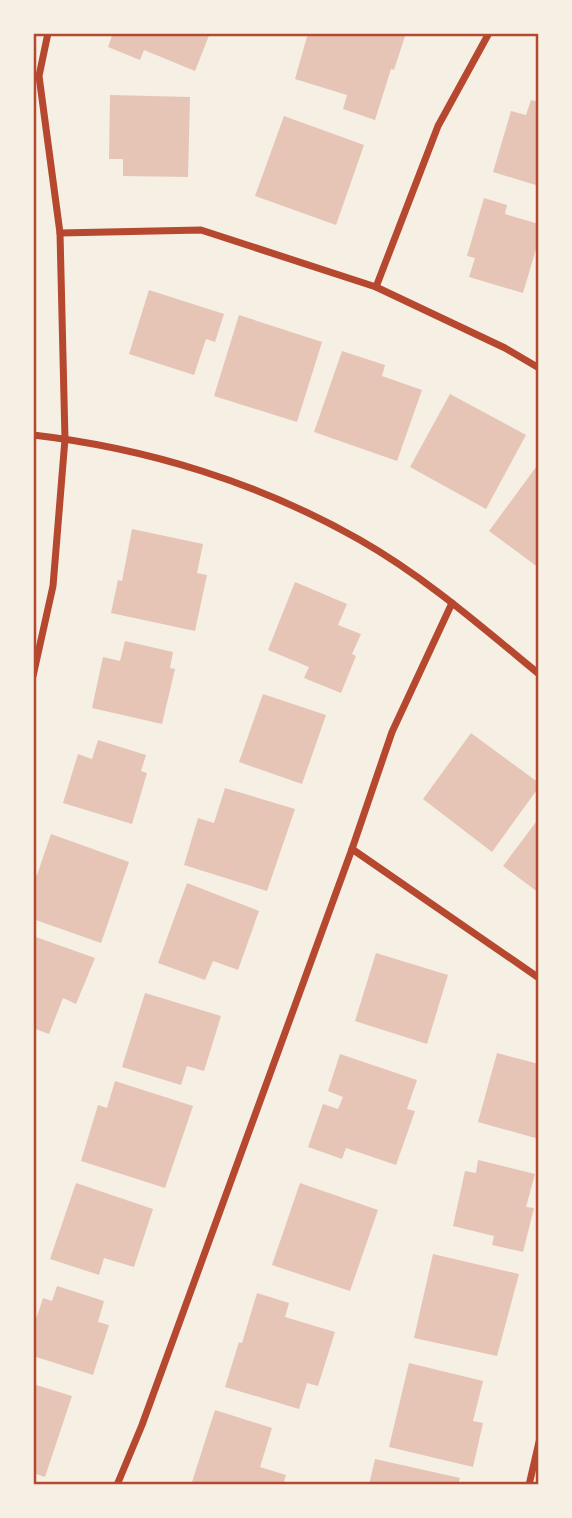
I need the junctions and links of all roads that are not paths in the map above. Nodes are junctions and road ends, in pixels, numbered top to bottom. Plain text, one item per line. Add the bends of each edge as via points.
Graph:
1 (48, 33) edge
2 (489, 33) edge
3 (60, 233) junction
4 (376, 287) junction
5 (539, 368) edge
6 (33, 435) edge
7 (65, 439) junction
8 (452, 603) junction
9 (539, 674) edge
10 (33, 676) edge
11 (352, 849) junction
12 (539, 978) edge
13 (539, 1442) edge
14 (117, 1485) edge
15 (529, 1485) edge

1 - 3 street via 39,76
2 - 4 street via 438,126
3 - 4 street via 201,230
3 - 7 street
4 - 5 street
6 - 7 street
7 - 8 street via 170,460 262,492 361,540
7 - 10 street via 52,586
8 - 9 street
8 - 11 street via 392,732
11 - 12 street
11 - 14 street
13 - 15 street

